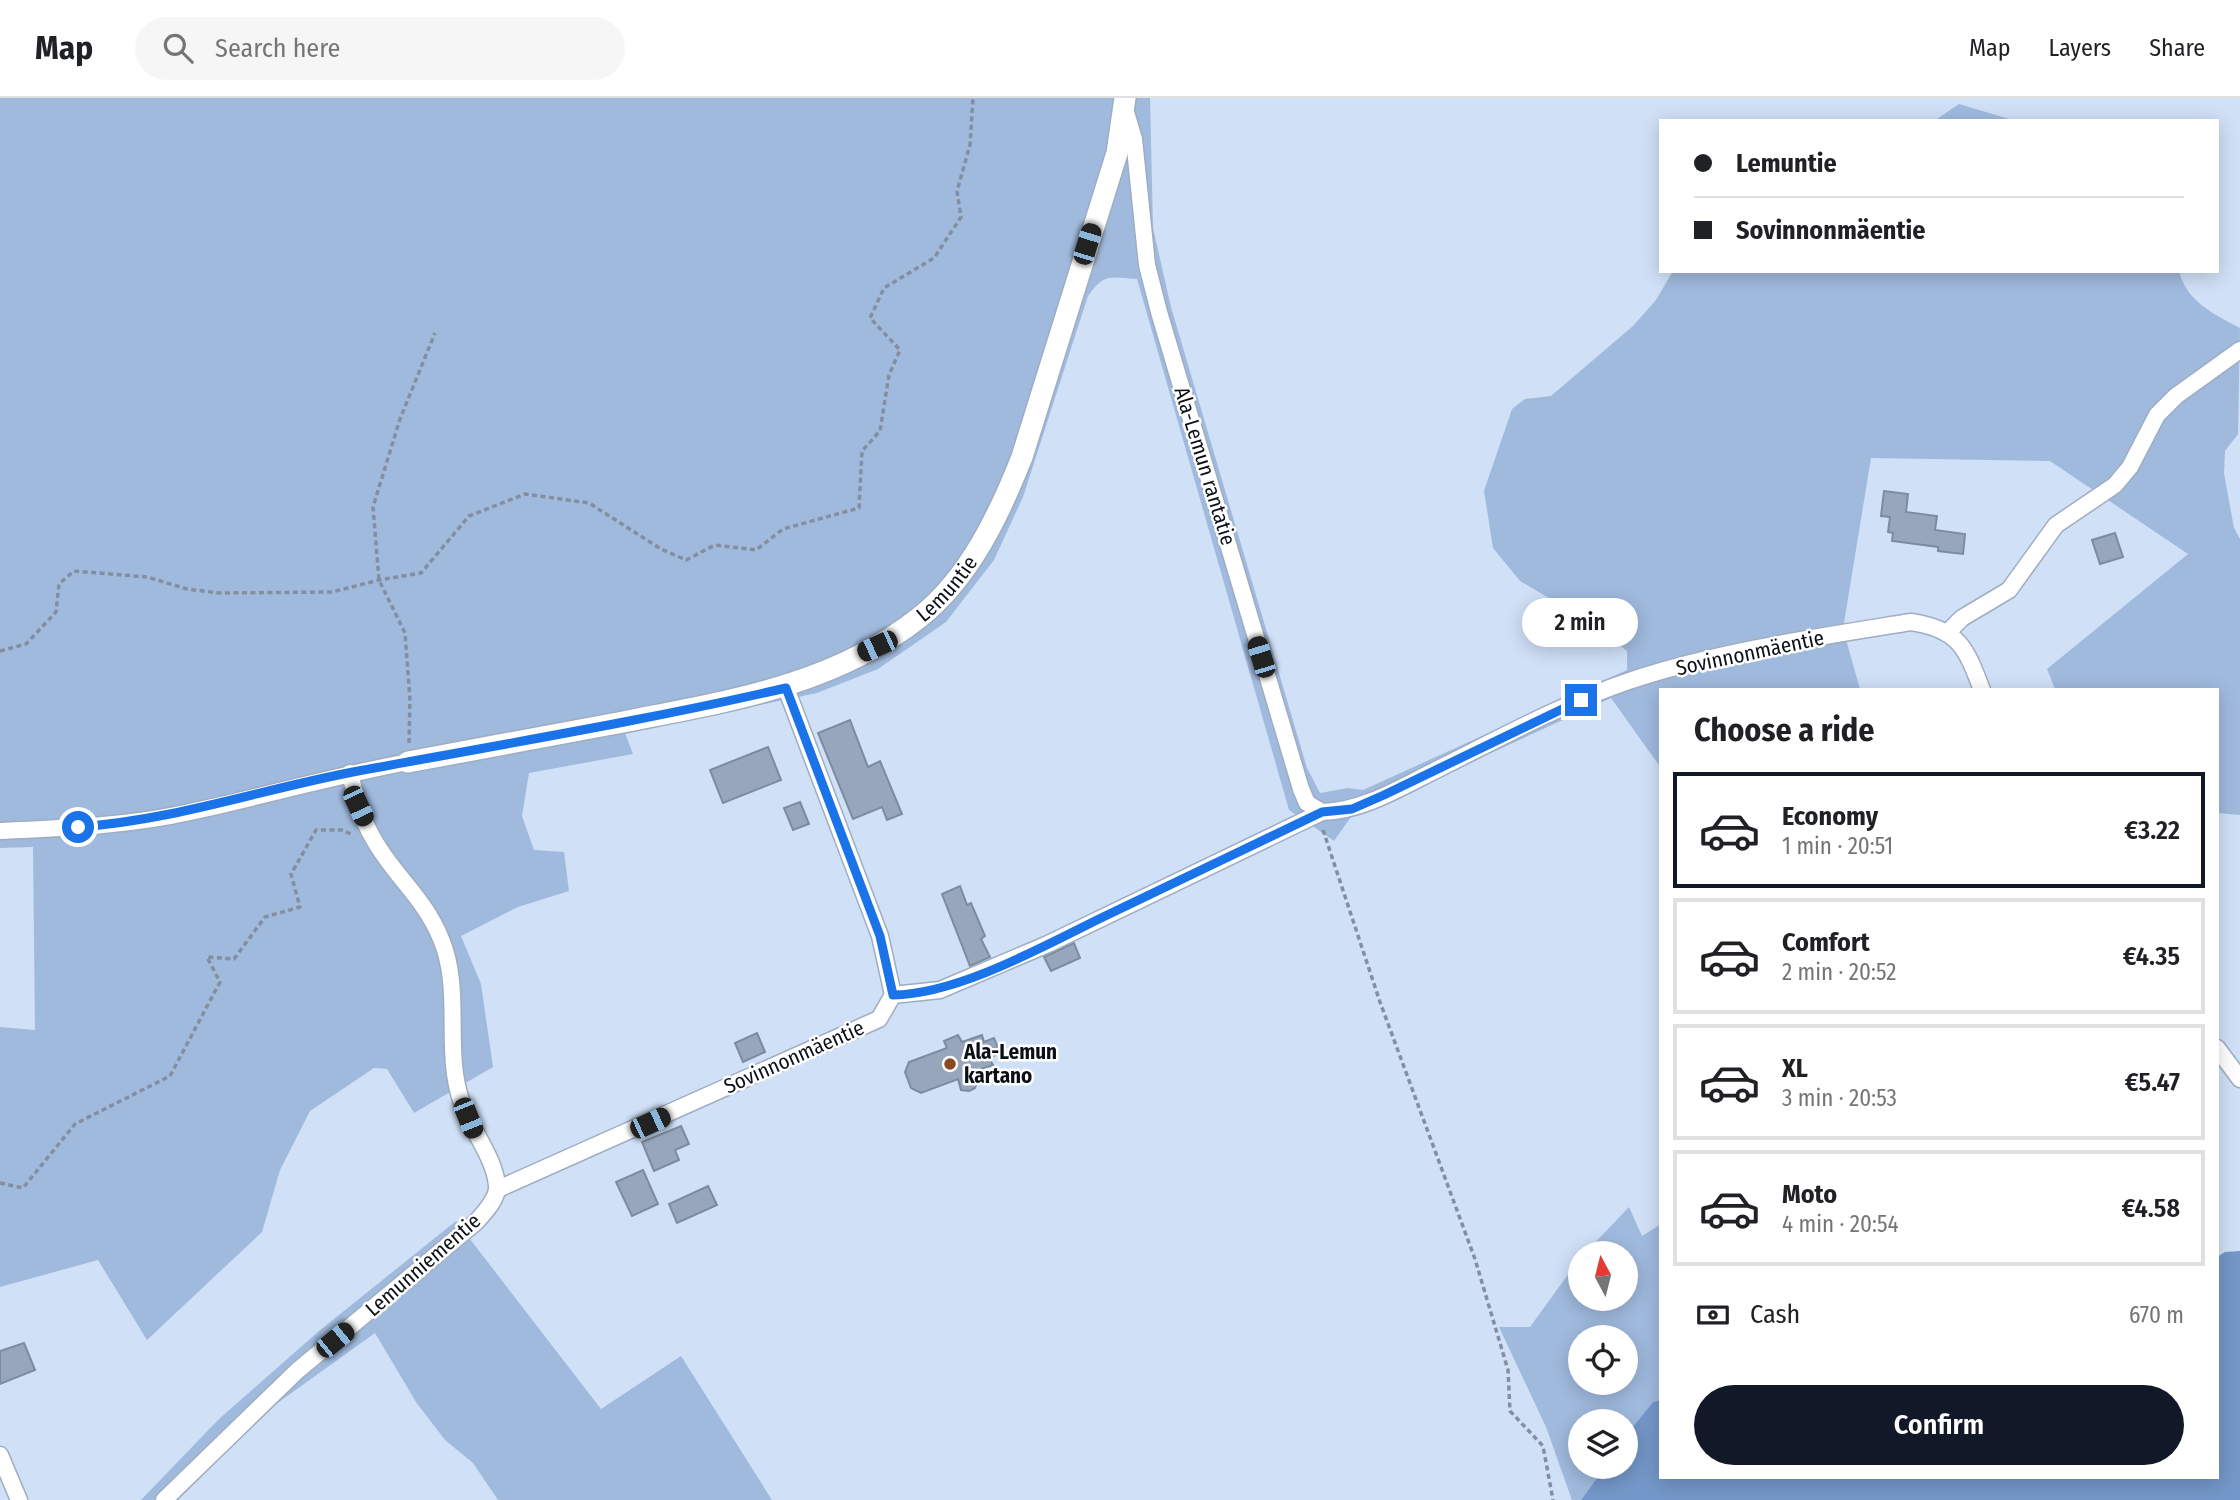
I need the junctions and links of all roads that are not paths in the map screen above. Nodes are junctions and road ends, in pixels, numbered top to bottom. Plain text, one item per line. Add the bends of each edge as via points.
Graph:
1 (1125, 102) edge
2 (2240, 350) edge
3 (1948, 632) junction
4 (786, 688) junction
5 (1981, 688) edge
6 (408, 762) joint
7 (350, 773) junction
8 (1322, 812) junction
9 (0, 831) edge
10 (893, 995) junction
11 (2219, 1051) edge
12 (2240, 1079) edge
13 (498, 1189) junction
14 (0, 1455) edge
15 (19, 1500) edge
16 (164, 1500) edge

1 - 4 street, Lemuntie via 1117,153 1021,457 1004,503 978,550 921,616 877,646
1 - 8 street, Ala-Lemun rantatie via 1159,312 1301,789 1307,803
2 - 3 street via 2157,415 2130,467 2115,485 2056,525 2009,590 1962,618
3 - 5 street via 1969,657
3 - 8 street, Sovinnonmäentie via 1911,622 1712,660 1629,681 1557,710 1352,809
4 - 6 street, Lemuntie
4 - 10 street via 880,936
6 - 7 street, Lemuntie
7 - 9 street, Lemuntie via 148,819
7 - 13 street via 358,806 374,840 423,903 442,942 452,980 460,1100
8 - 10 street, Sovinnonmäentie via 1048,944 952,985
10 - 13 street, Sovinnonmäentie via 879,1018
11 - 12 street
13 - 16 street, Lemunniementie via 476,1222 297,1371
14 - 15 street

